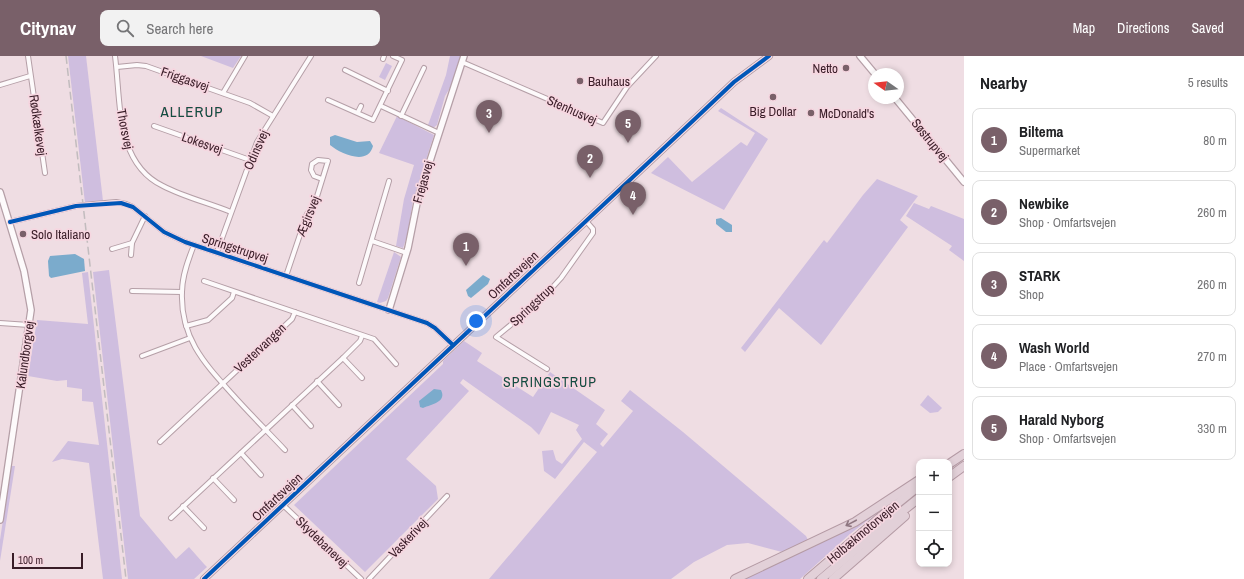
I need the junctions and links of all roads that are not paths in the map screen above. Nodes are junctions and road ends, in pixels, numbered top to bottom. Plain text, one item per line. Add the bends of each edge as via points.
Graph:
1 (28, 56) edge
2 (115, 56) edge
3 (246, 56) edge
4 (311, 56) edge
5 (394, 56) edge
6 (464, 56) edge
7 (656, 56) edge
8 (770, 56) edge
9 (860, 56) edge
10 (462, 62) junction
11 (116, 67) junction
12 (424, 68) dead end
13 (870, 68) edge
14 (345, 70) dead end
15 (30, 76) junction
16 (0, 85) edge
17 (388, 91) junction
18 (223, 93) junction
19 (328, 100) dead end
20 (900, 104) edge
21 (361, 106) dead end
22 (381, 106) junction
23 (358, 112) junction
24 (272, 116) junction
25 (401, 116) junction
26 (154, 126) dead end
27 (439, 132) junction
28 (250, 160) junction
29 (45, 173) dead end
30 (322, 179) junction
31 (389, 181) dead end
32 (964, 182) edge
33 (0, 192) edge
34 (231, 212) junction
35 (145, 216) junction
36 (586, 221) junction
37 (10, 222) junction
38 (372, 241) junction
39 (132, 243) junction
40 (194, 245) junction
41 (112, 249) dead end
42 (217, 252) junction
43 (407, 253) junction
44 (131, 255) dead end
45 (286, 276) junction
46 (204, 281) dead end
47 (358, 283) dead end
48 (132, 291) dead end
49 (182, 292) junction
50 (234, 292) junction
51 (388, 310) junction
52 (295, 312) junction
53 (0, 323) edge
54 (29, 325) junction
55 (186, 326) junction
56 (362, 336) junction
57 (190, 338) junction
58 (453, 344) junction
59 (142, 356) dead end
60 (342, 358) junction
61 (396, 364) dead end
62 (548, 369) dead end
63 (362, 378) dead end
64 (317, 381) junction
65 (222, 383) junction
66 (339, 404) dead end
67 (292, 405) junction
68 (311, 426) dead end
69 (266, 429) junction
70 (160, 442) dead end
71 (285, 450) dead end
72 (241, 452) junction
73 (964, 454) edge
74 (952, 462) edge
75 (964, 466) edge
76 (262, 475) dead end
77 (952, 475) edge
78 (213, 478) junction
79 (916, 482) edge
80 (916, 488) edge
81 (447, 496) dead end
82 (234, 500) dead end
83 (916, 500) edge
84 (283, 505) junction
85 (184, 506) junction
86 (916, 507) edge
87 (1, 508) edge
88 (171, 518) dead end
89 (0, 520) edge
90 (204, 528) dead end
91 (204, 579) edge
92 (361, 579) edge
93 (368, 579) edge
94 (735, 579) edge
95 (808, 579) edge
96 (821, 579) edge
97 (833, 579) edge

1 - 15 street, Rødkælkevej
2 - 11 street, Thorsvej
3 - 18 street
4 - 24 street, Odinsvej
5 - 17 street via 402,60
6 - 10 street, Frejasvej
7 - 10 street, Stenhusvej via 627,87 603,123
8 - 36 main road, Omfartsvejen via 734,82
9 - 13 street
10 - 27 street, Frejasvej
11 - 18 street, Friggasvej via 137,64 146,66
11 - 34 street, Thorsvej via 124,134 129,153 139,168 162,186
12 - 25 street
14 - 17 street
15 - 16 street, Rødkælkevej
15 - 29 street, Rødkælkevej
17 - 22 street
18 - 24 street, Friggasvej via 254,105
19 - 23 street via 354,113
20 - 32 street, Søstrupvej
21 - 23 street
22 - 23 street via 373,120
22 - 25 street
24 - 28 street, Odinsvej
25 - 27 street
26 - 28 street, Lokesvej
27 - 43 street, Frejasvej via 416,204
28 - 34 street, Odinsvej
30 - 30 street, Ægirsvej via 328,161 318,160 312,165 311,170 314,176
30 - 45 street, Ægirsvej
31 - 38 street
33 - 37 street, Kalundborgvej
34 - 42 street, Odinsvej
35 - 37 street, Springstrupvej, bridge via 133,207 121,203 94,204
35 - 39 street
35 - 40 street, Springstrupvej via 171,236
36 - 58 main road, Omfartsvejen
36 - 62 street, Springstrup via 593,229 593,233 560,278 537,304 496,337
37 - 54 street, Kalundborgvej via 30,296
38 - 43 street
38 - 47 street
39 - 41 street
39 - 44 street
40 - 42 street, Springstrupvej
40 - 49 street, Vestervangen via 186,267
42 - 45 street, Springstrupvej
43 - 51 street, Frejasvej
45 - 51 street, Springstrupvej
46 - 50 street, Vestervangen
48 - 49 street
49 - 55 street, Vestervangen
50 - 52 street, Vestervangen
50 - 55 street via 232,298 208,320
51 - 58 street, Springstrupvej via 431,325
52 - 56 street, Vestervangen
52 - 65 street, Vestervangen via 292,319
53 - 54 street
54 - 87 street, Kalundborgvej
55 - 57 street, Vestervangen
56 - 60 street
56 - 61 street, Vestervangen via 374,339
57 - 59 street
57 - 65 street, Vestervangen via 202,361
58 - 84 main road, Omfartsvejen
60 - 63 street
60 - 64 street
64 - 66 street
64 - 67 street
65 - 69 street, Vestervangen
65 - 70 street, Vestervangen
67 - 68 street
67 - 69 street
69 - 71 street, Vestervangen
69 - 72 street
72 - 76 street
72 - 78 street
73 - 74 highway
75 - 77 highway
78 - 82 street
78 - 85 street
79 -> 94 highway via 855,522
80 - 95 highway, Holbækmotorvejen
81 - 93 street, Vaskerivej
83 - 96 highway, Holbækmotorvejen
84 - 91 main road, Omfartsvejen
84 - 92 street, Skydebanevej
85 - 88 street
85 - 90 street
86 - 97 highway
87 - 89 street, Kalundborgvej

